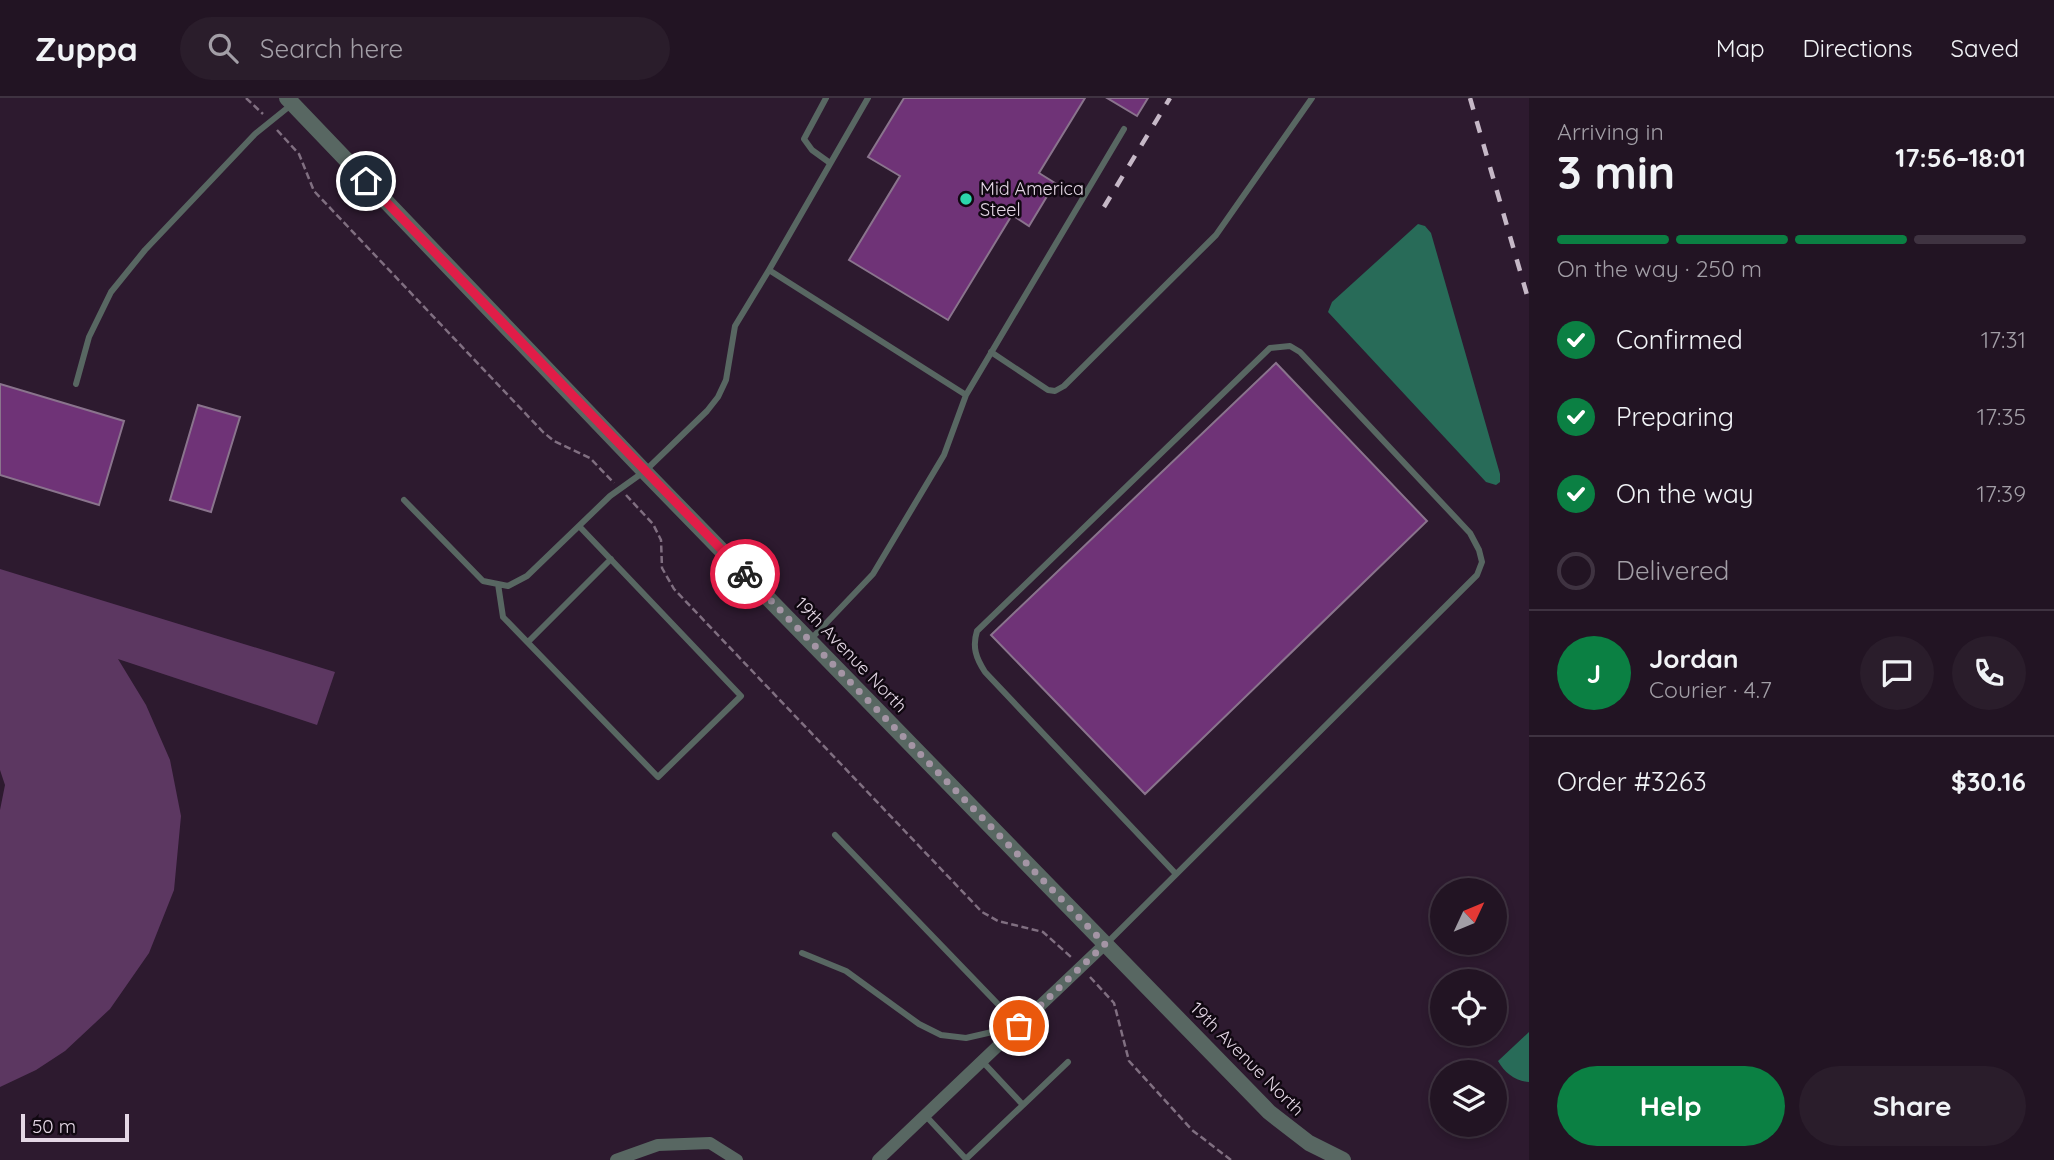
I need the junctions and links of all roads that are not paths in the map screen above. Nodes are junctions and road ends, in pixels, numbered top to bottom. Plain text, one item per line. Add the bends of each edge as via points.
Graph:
1 (826, 98) edge
2 (868, 98) edge
3 (1312, 98) edge
4 (289, 101) edge
5 (1124, 129) dead end
6 (830, 163) junction
7 (769, 270) junction
8 (991, 352) junction
9 (76, 384) dead end
10 (966, 395) junction
11 (645, 471) junction
12 (404, 500) dead end
13 (579, 526) junction
14 (611, 559) junction
15 (498, 584) junction
16 (810, 640) junction
17 (528, 642) junction
18 (835, 835) dead end
19 (1177, 874) junction
20 (1105, 944) junction
21 (802, 953) dead end
22 (1019, 1026) junction
23 (982, 1061) junction
24 (1068, 1062) dead end
25 (1023, 1105) junction
26 (925, 1115) junction
27 (616, 1160) edge
28 (737, 1160) edge
29 (878, 1160) edge
30 (965, 1160) edge
31 (1343, 1160) edge

1 - 6 lane via 804,139
2 - 6 lane
3 - 8 lane via 1216,235 1064,386 1048,390
4 - 9 lane via 145,250 111,292 89,337
4 - 11 street, 19th Avenue North
5 - 8 lane
6 - 7 lane
7 - 10 lane
7 - 11 lane via 735,326 726,380 718,397
8 - 10 lane
10 - 16 lane via 944,455 873,574
11 - 13 lane
11 - 16 street, 19th Avenue North
12 - 15 lane via 483,581
13 - 14 lane
13 - 15 lane via 527,576 508,586
14 - 17 lane
14 - 17 lane via 741,696 658,777
15 - 17 lane via 503,617
16 - 20 street, 19th Avenue North
18 - 22 lane
19 - 19 lane via 985,672 976,658 974,641 977,631 1270,348 1290,346 1442,501 1470,533 1482,562 1477,575
19 - 20 lane
20 - 22 street
20 - 31 street, 19th Avenue North via 1269,1112 1309,1143
21 - 22 lane via 846,971 919,1024 942,1035 966,1038
22 - 23 street
23 - 25 lane
23 - 26 street
24 - 25 lane
25 - 30 lane
26 - 29 street
26 - 30 lane
27 - 28 street via 658,1145 710,1143

